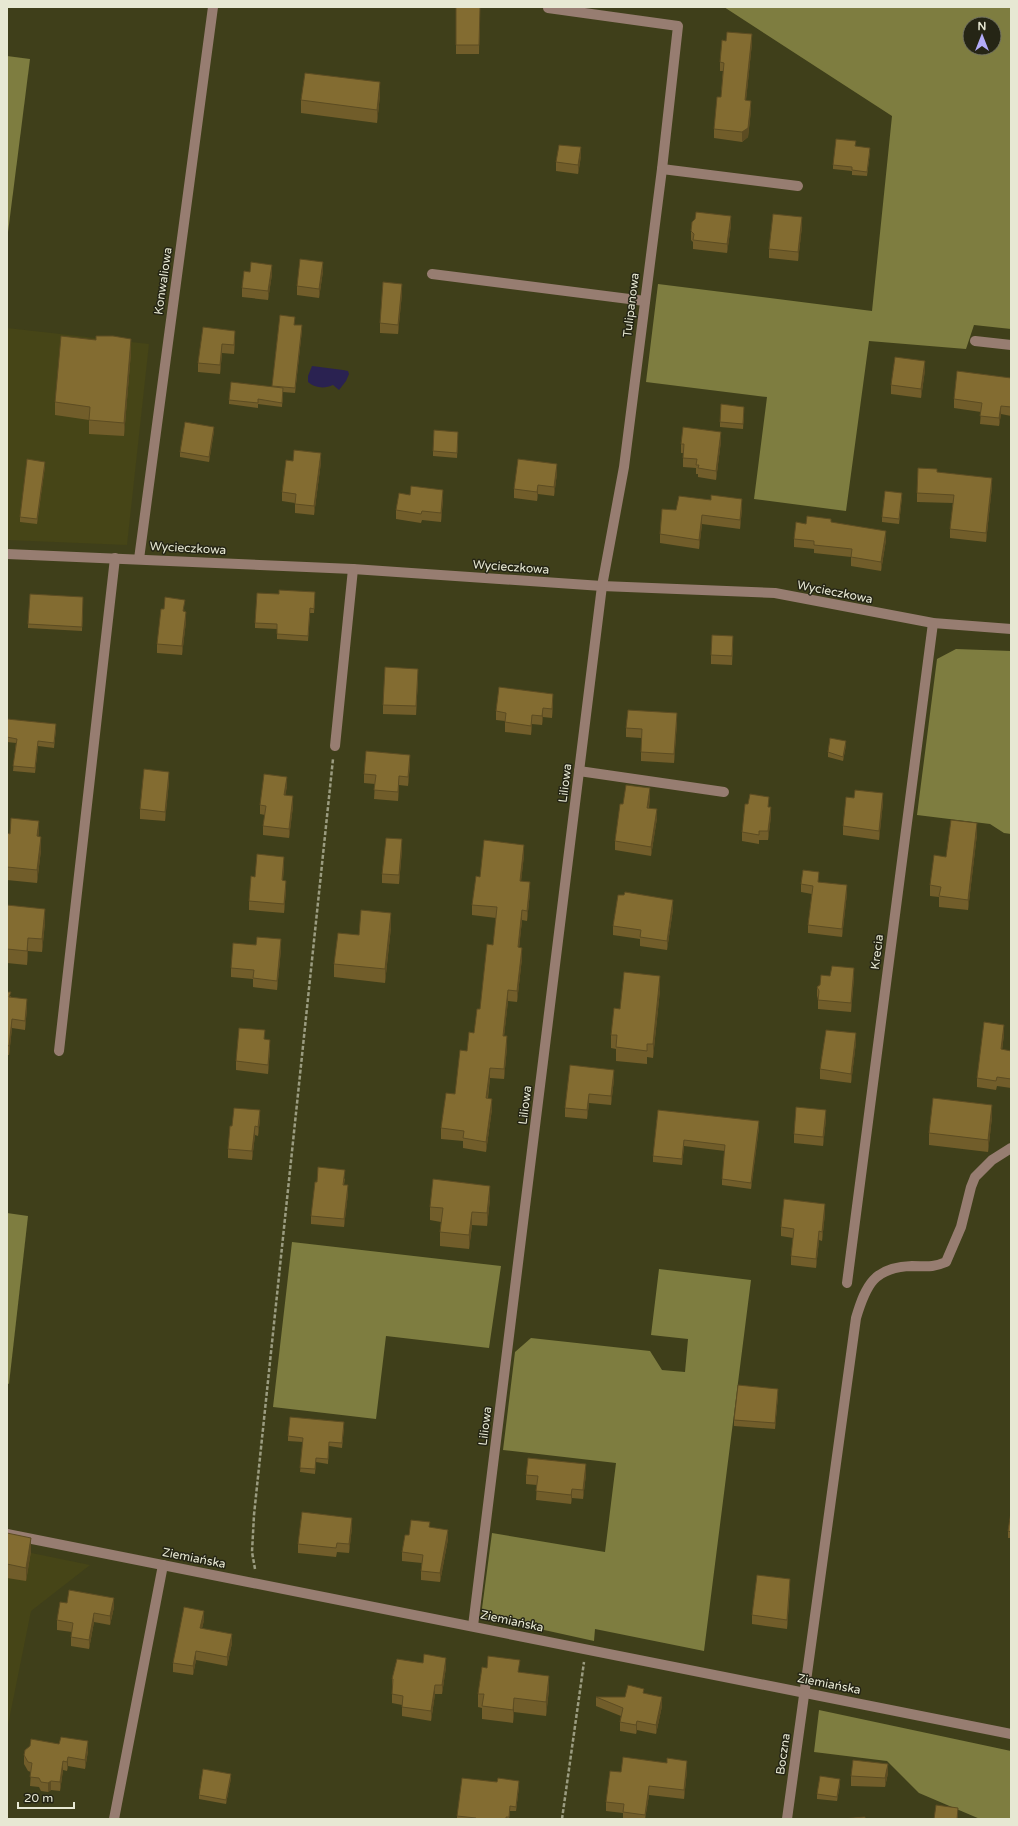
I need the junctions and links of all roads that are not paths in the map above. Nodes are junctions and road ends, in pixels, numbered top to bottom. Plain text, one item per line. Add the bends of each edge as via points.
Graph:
1 (213, 7) edge
2 (548, 8) dead end
3 (662, 169) junction
4 (798, 186) dead end
5 (432, 274) dead end
6 (645, 301) junction
7 (975, 341) dead end
8 (1011, 345) edge
9 (7, 554) edge
10 (115, 558) junction
11 (139, 559) junction
12 (353, 569) junction
13 (602, 586) junction
14 (933, 624) junction
15 (1011, 629) edge
16 (335, 746) road end
17 (579, 772) junction
18 (724, 792) dead end
19 (59, 1051) dead end
20 (1011, 1148) edge
21 (847, 1283) dead end
22 (7, 1534) edge
23 (164, 1565) junction
24 (473, 1626) junction
25 (804, 1692) junction
26 (1011, 1734) edge
27 (114, 1819) edge
28 (787, 1819) edge

1 - 11 street, Konwaliowa
2 - 3 street, Tulipanowa via 678,26
3 - 4 street
3 - 6 street, Tulipanowa
5 - 6 street
6 - 13 street, Tulipanowa via 624,467
7 - 8 street
9 - 10 street, Wycieczkowa
10 - 11 street, Wycieczkowa
10 - 19 street
11 - 12 street, Wycieczkowa
12 - 13 street, Wycieczkowa
12 - 16 street
13 - 14 street, Wycieczkowa via 775,594
13 - 17 street, Liliowa
14 - 15 street, Wycieczkowa
14 - 21 street, Krecia
17 - 18 street
17 - 24 street, Liliowa
20 - 25 street, Boczna via 992,1160 975,1177 961,1227 946,1262 934,1267 893,1268 876,1276 863,1294 856,1318
22 - 23 street, Ziemiańska
23 - 24 street, Ziemiańska
23 - 27 street
24 - 25 street, Ziemiańska
25 - 26 street, Ziemiańska
25 - 28 street, Boczna

